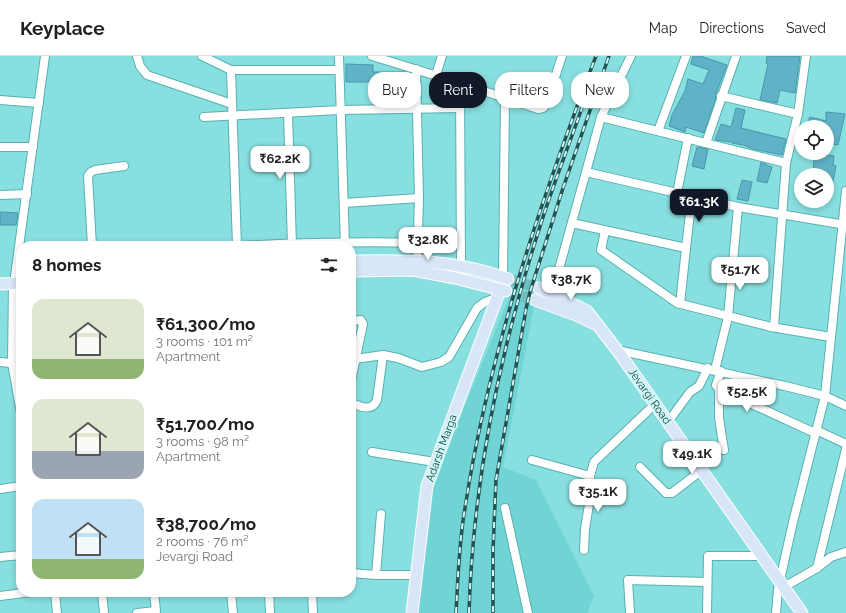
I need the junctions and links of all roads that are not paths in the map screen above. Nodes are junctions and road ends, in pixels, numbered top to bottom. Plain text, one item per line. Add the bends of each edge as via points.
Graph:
1 (45, 56) edge
2 (137, 56) edge
3 (202, 56) edge
4 (339, 56) edge
5 (372, 56) edge
6 (442, 56) edge
7 (562, 56) edge
8 (631, 56) edge
9 (686, 56) edge
10 (736, 56) edge
11 (806, 56) edge
12 (397, 60) edge
13 (416, 69) junction
14 (230, 70) junction
15 (339, 70) junction
16 (437, 72) edge
17 (557, 72) edge
18 (429, 73) edge
19 (721, 96) junction
20 (0, 100) edge
21 (39, 103) junction
22 (232, 104) junction
23 (460, 108) joint
24 (505, 108) edge
25 (417, 109) junction
26 (340, 110) junction
27 (288, 113) junction
28 (798, 114) junction
29 (233, 115) junction
30 (204, 117) dead end
31 (601, 117) junction
32 (658, 131) junction
33 (688, 138) junction
34 (706, 143) junction
35 (0, 147) edge
36 (33, 147) junction
37 (786, 163) junction
38 (124, 166) dead end
39 (586, 172) junction
40 (846, 191) edge
41 (677, 193) junction
42 (27, 194) junction
43 (0, 195) edge
44 (692, 196) junction
45 (419, 198) junction
46 (344, 203) junction
47 (738, 207) junction
48 (783, 214) junction
49 (572, 223) junction
50 (845, 225) edge
51 (604, 231) junction
52 (22, 241) edge
53 (92, 241) edge
54 (237, 241) edge
55 (292, 241) edge
56 (345, 241) edge
57 (417, 242) junction
58 (356, 244) edge
59 (461, 244) junction
60 (686, 248) junction
61 (356, 261) edge
62 (417, 265) junction
63 (461, 266) junction
64 (356, 271) edge
65 (0, 276) edge
66 (505, 278) joint
67 (16, 280) edge
68 (16, 280) edge
69 (0, 284) edge
70 (539, 288) tunnel mouth
71 (501, 293) junction
72 (552, 294) junction
73 (535, 300) tunnel mouth
74 (680, 304) junction
75 (728, 317) junction
76 (356, 321) edge
77 (597, 325) junction
78 (774, 327) junction
79 (831, 337) junction
80 (617, 350) junction
81 (356, 355) edge
82 (383, 355) junction
83 (356, 359) edge
84 (0, 362) edge
85 (16, 363) edge
86 (715, 370) junction
87 (719, 389) junction
88 (825, 396) junction
89 (655, 404) junction
90 (356, 405) edge
91 (846, 406) edge
92 (668, 422) junction
93 (815, 432) junction
94 (846, 444) edge
95 (724, 450) dead end
96 (846, 450) edge
97 (372, 452) dead end
98 (532, 460) dead end
99 (435, 462) junction
100 (640, 467) dead end
101 (702, 470) junction
102 (590, 476) junction
103 (16, 487) edge
104 (0, 489) edge
105 (505, 508) dead end
106 (381, 514) dead end
107 (584, 550) dead end
108 (846, 552) edge
109 (16, 555) edge
110 (762, 556) junction
111 (0, 557) edge
112 (817, 568) junction
113 (356, 573) edge
114 (376, 575) junction
115 (416, 575) junction
116 (707, 582) junction
117 (782, 584) junction
118 (16, 594) edge
119 (0, 596) edge
120 (55, 597) edge
121 (102, 597) edge
122 (155, 597) edge
123 (231, 597) edge
124 (269, 597) edge
125 (312, 597) edge
126 (57, 613) edge
127 (104, 613) edge
128 (137, 613) edge
129 (233, 613) edge
130 (270, 613) edge
131 (313, 613) edge
132 (412, 613) edge
133 (528, 613) edge
134 (630, 613) edge
135 (707, 613) edge
136 (776, 613) edge
137 (802, 613) edge

1 - 21 street
2 - 22 street via 140,66 147,75
3 - 14 street
4 - 15 street
5 - 12 street
6 - 16 street
7 - 17 street
8 - 31 street
9 - 32 street
10 - 19 street
11 - 28 street
12 - 13 street
13 - 18 street
13 - 25 street
14 - 15 street
14 - 22 street
15 - 26 street
19 - 28 street
19 - 34 street
20 - 21 street
21 - 36 street
22 - 29 street
23 - 25 street
23 - 59 street
24 - 66 street
25 - 26 street
25 - 45 street
26 - 27 street
26 - 46 street
27 - 29 street
27 - 55 street
28 - 37 street
29 - 30 street
29 - 54 street
31 - 32 street
31 - 39 street
32 - 33 street
33 - 34 street
33 - 41 street
34 - 37 street
35 - 36 street
36 - 42 street
37 - 48 street
38 - 53 street via 95,170 88,176
39 - 41 street
39 - 49 street
40 - 50 street
41 - 44 street
42 - 43 street
42 - 52 street
44 - 47 street
44 - 60 street
45 - 46 street
45 - 57 street
46 - 56 street
47 - 48 street
47 - 75 street
48 - 50 street
48 - 78 street
49 - 51 street
49 - 72 street
50 - 79 street
51 - 60 street
51 - 74 street via 601,250
57 - 58 street
57 - 59 street
57 - 62 street
59 - 63 street
60 - 74 street
61 - 62 main road
62 - 63 main road via 437,262
62 - 64 main road
62 - 71 main road
63 - 66 main road
65 - 67 main road
68 - 69 main road
70 - 72 main road, Jevargi Road
71 - 82 street via 477,308 446,360 422,367
71 - 99 main road, Adarsh Marga
72 - 77 main road, Jevargi Road via 587,311
73 - 77 main road
74 - 75 street
75 - 78 street
75 - 86 street
76 - 81 street via 361,320 363,324
77 - 80 main road, Jevargi Road
78 - 79 street
79 - 88 street
80 - 86 street
80 - 89 main road, Jevargi Road
82 - 83 street
82 - 90 street via 375,404 365,408
84 - 85 street
86 - 87 street via 716,385
86 - 88 street
86 - 92 street via 690,392
87 - 93 street
87 - 95 street via 719,418
88 - 91 street
88 - 93 street
89 - 92 main road, Jevargi Road
89 - 102 street via 594,462
92 - 101 main road, Jevargi Road
93 - 94 street
93 - 117 street
96 - 112 street
97 - 99 street
98 - 102 street
99 - 115 main road, Adarsh Marga via 427,486
100 - 101 street via 668,494
101 - 110 main road, Jevargi Road
102 - 107 street via 591,492
103 - 104 street
105 - 133 street
106 - 114 street
108 - 112 street via 831,557
109 - 111 street
110 - 116 street via 708,556
110 - 117 main road, Jevargi Road
112 - 117 street
113 - 114 street
114 - 115 street
115 - 132 main road, Adarsh Marga
116 - 134 street via 628,580
116 - 135 street
117 - 136 street
117 - 137 main road, Jevargi Road
118 - 119 street
120 - 126 street
121 - 127 street
122 - 128 street via 156,611
123 - 129 street
124 - 130 street
125 - 131 street

